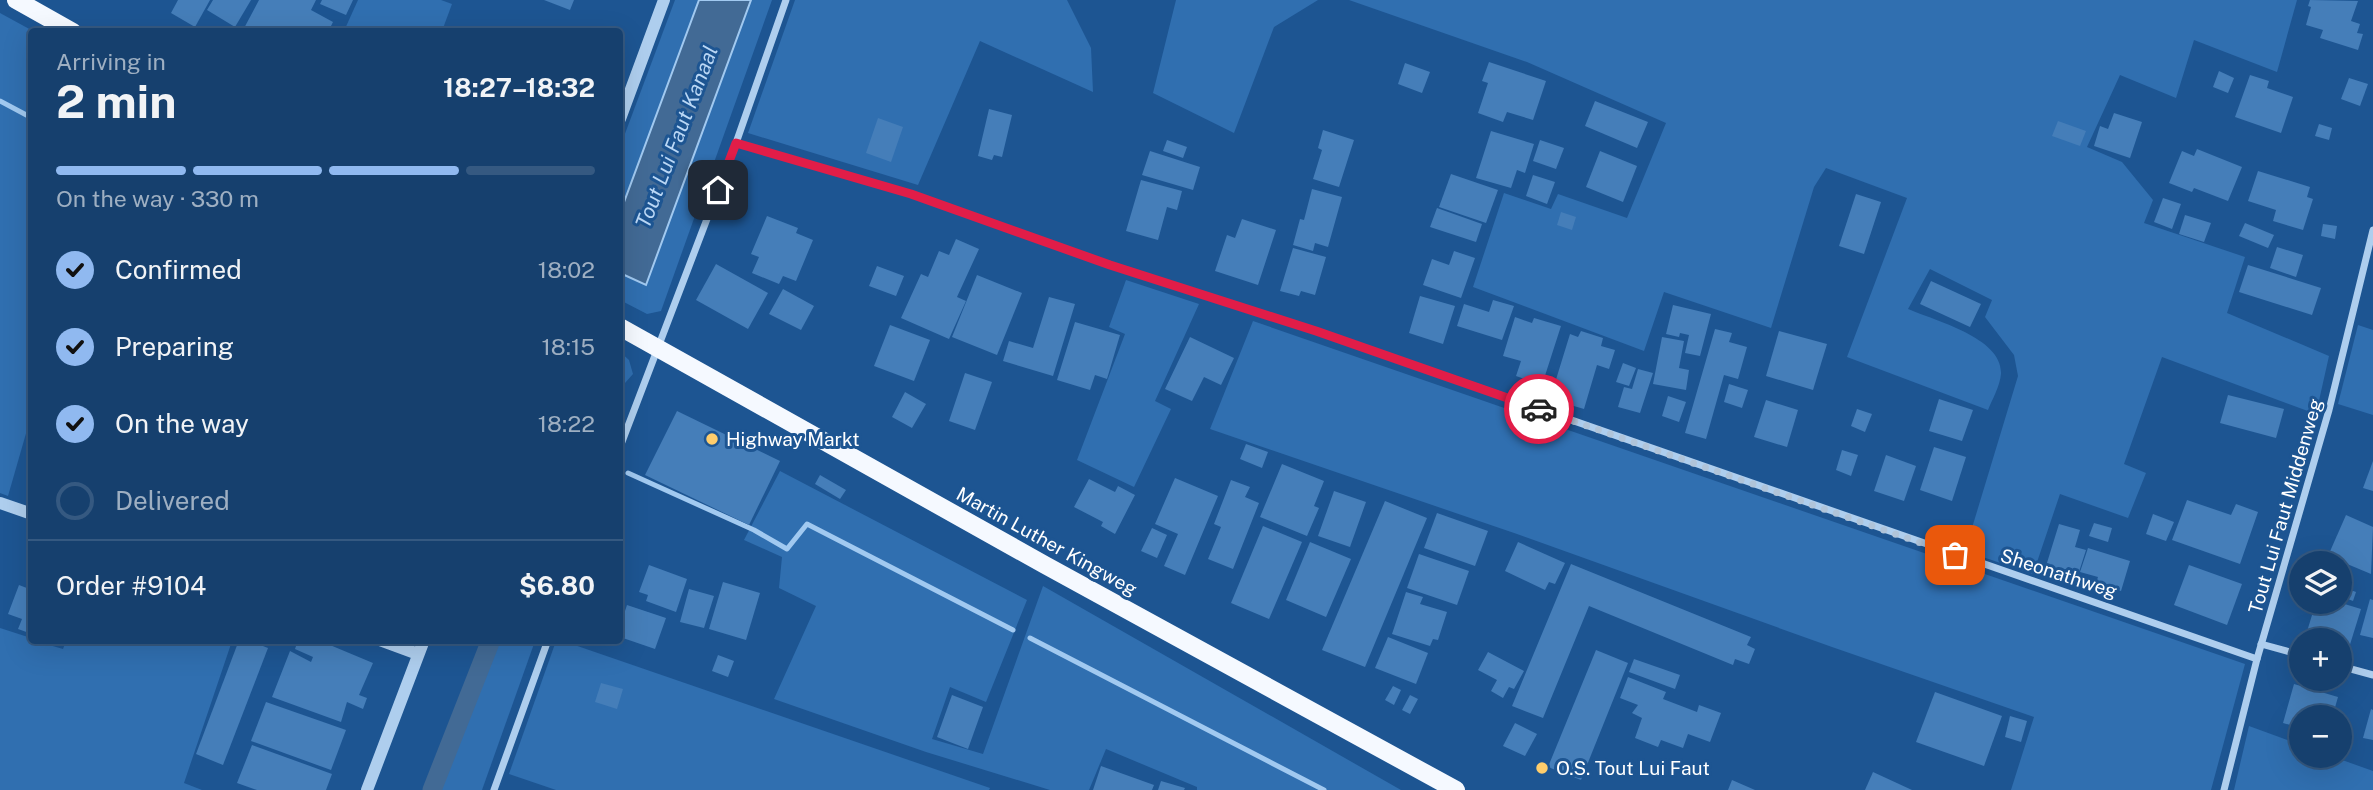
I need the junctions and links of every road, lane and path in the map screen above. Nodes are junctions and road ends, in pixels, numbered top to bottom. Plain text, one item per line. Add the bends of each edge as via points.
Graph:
1 (16, 0) edge
2 (664, 0) edge
3 (786, 0) edge
4 (66, 28) edge
5 (623, 111) edge
6 (736, 143) junction
7 (2373, 230) edge
8 (623, 329) edge
9 (656, 347) junction
10 (623, 439) edge
11 (0, 503) edge
12 (28, 513) edge
13 (391, 644) edge
14 (422, 644) edge
15 (547, 644) edge
16 (2261, 644) junction
17 (2289, 652) edge
18 (418, 654) junction
19 (2257, 659) junction
20 (2352, 669) edge
21 (2373, 675) edge
22 (367, 790) edge
23 (494, 790) edge
24 (1456, 790) edge
25 (2224, 790) edge

1 - 4 main road
2 - 5 street
3 - 6 street
6 - 9 street
6 - 19 street, Sheonathweg via 911,194 1316,331
7 - 16 street, Tout Lui Faut Middenweg via 2329,410
8 - 9 main road, Martin Luther Kingweg
9 - 10 street
9 - 24 main road, Martin Luther Kingweg
11 - 12 street
13 - 18 street
14 - 18 street
15 - 23 street
16 - 17 street
16 - 19 street, Tout Lui Faut Middenweg
18 - 22 street
19 - 25 street, Tout Lui Faut Middenweg
20 - 21 street

